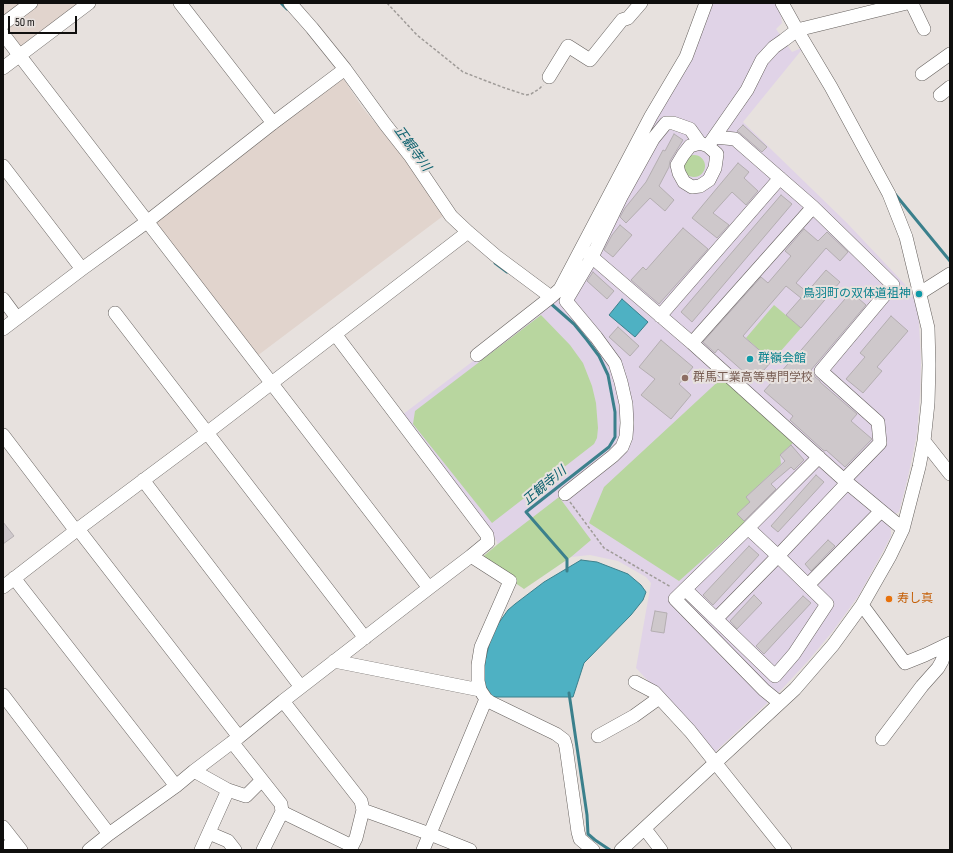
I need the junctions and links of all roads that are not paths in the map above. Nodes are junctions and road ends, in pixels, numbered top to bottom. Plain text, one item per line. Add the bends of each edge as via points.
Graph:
1 (31, 3) edge
2 (180, 3) edge
3 (290, 3) edge
4 (641, 3) edge
5 (706, 3) edge
6 (782, 3) edge
7 (907, 3) edge
8 (913, 3) edge
9 (84, 4) edge
10 (3, 24) edge
11 (924, 29) dead end
12 (796, 30) junction
13 (3, 34) edge
14 (950, 54) edge
15 (19, 55) junction
16 (3, 68) edge
17 (345, 69) junction
18 (922, 74) dead end
19 (549, 77) road end
20 (273, 123) junction
21 (708, 142) junction
22 (3, 166) edge
23 (780, 178) junction
24 (813, 207) junction
25 (148, 221) junction
26 (468, 232) junction
27 (581, 248) junction
28 (592, 257) junction
29 (82, 269) junction
30 (950, 274) edge
31 (920, 292) junction
32 (551, 296) junction
33 (3, 299) edge
34 (115, 313) dead end
35 (660, 316) junction
36 (17, 318) junction
37 (3, 328) edge
38 (335, 334) junction
39 (692, 343) junction
40 (477, 355) dead end
41 (271, 383) junction
42 (208, 432) junction
43 (3, 435) edge
44 (924, 441) junction
45 (819, 457) junction
46 (950, 474) edge
47 (143, 480) junction
48 (846, 481) junction
49 (565, 494) road end
50 (881, 510) junction
51 (748, 528) junction
52 (903, 529) junction
53 (77, 530) junction
54 (472, 556) junction
55 (778, 556) junction
56 (14, 578) junction
57 (808, 585) junction
58 (3, 587) edge
59 (429, 588) junction
60 (683, 591) junction
61 (862, 604) junction
62 (716, 619) junction
63 (365, 638) junction
64 (948, 644) edge
65 (334, 661) junction
66 (635, 682) dead end
67 (301, 687) junction
68 (483, 694) junction
69 (3, 696) edge
70 (659, 698) junction
71 (283, 701) junction
72 (780, 703) junction
73 (598, 736) dead end
74 (882, 739) dead end
75 (236, 740) junction
76 (716, 763) junction
77 (194, 771) junction
78 (262, 780) junction
79 (176, 786) junction
80 (228, 790) junction
81 (364, 810) junction
82 (282, 812) junction
83 (3, 827) edge
84 (645, 828) junction
85 (209, 833) junction
86 (109, 834) junction
87 (430, 834) junction
88 (18, 846) edge
89 (351, 848) edge
90 (3, 850) edge
91 (89, 850) edge
92 (201, 850) edge
93 (235, 850) edge
94 (262, 850) edge
95 (423, 850) edge
96 (470, 850) edge
97 (593, 850) edge
98 (621, 850) edge
99 (661, 850) edge
100 (785, 850) edge

1 - 10 street
2 - 20 street
3 - 17 street
4 - 19 street via 628,18 622,20 590,60 568,46
5 - 27 street via 686,57 651,116
6 - 12 street
7 - 12 street
8 - 11 street
9 - 15 street
12 - 21 street via 762,60 747,90
12 - 31 street via 831,87 889,194 906,237
13 - 15 street
14 - 18 street
15 - 16 street
15 - 25 street
17 - 20 street
17 - 26 street via 451,216
20 - 25 street
21 - 23 street via 735,139
21 - 28 street via 690,129 666,123 653,139 622,195
22 - 29 street
23 - 24 street
23 - 35 street
24 - 39 street
24 - 48 street via 893,285 821,371 878,422 880,443
25 - 29 street
25 - 41 street
26 - 32 street
26 - 38 street
27 - 28 street
27 - 32 street via 560,289
28 - 35 street
28 - 49 street via 566,302 615,363 626,404 626,437 622,447 613,456
29 - 36 street
30 - 31 street
31 - 44 street via 928,328 929,365
32 - 40 street
33 - 36 street
34 - 42 street
35 - 39 street
36 - 37 street
38 - 41 street
38 - 54 street via 487,535 488,542
39 - 45 street
41 - 42 street
41 - 59 street
42 - 47 street
42 - 63 street
43 - 53 street
44 - 46 street
44 - 52 street
45 - 48 street
45 - 51 street
47 - 53 street
47 - 67 street
48 - 50 street
48 - 55 street
50 - 52 street
50 - 57 street
51 - 55 street
51 - 60 street
52 - 61 street
53 - 56 street
53 - 75 street
54 - 59 street
54 - 68 street via 510,581 481,647 478,681
55 - 57 street
55 - 62 street
56 - 58 street
56 - 79 street
57 - 62 street via 827,604 794,654 774,676
59 - 63 street
60 - 62 street
60 - 72 street via 675,599 764,690
61 - 64 street via 905,663
61 - 72 street via 833,646
63 - 65 street
64 - 74 street via 938,668
65 - 67 street
65 - 68 street
66 - 70 street via 654,692
67 - 71 street
68 - 87 street
68 - 97 street via 490,702 564,740 578,832 580,839
69 - 86 street
70 - 73 street via 634,716
70 - 76 street
71 - 75 street
71 - 81 street via 361,801
72 - 76 street
75 - 77 street
75 - 78 street
76 - 84 street
76 - 100 street
77 - 79 street
77 - 80 street
78 - 80 street via 246,796
78 - 82 street via 281,804
79 - 86 street
80 - 85 street
81 - 87 street
81 - 89 street
82 - 89 street
82 - 94 street
83 - 88 street
84 - 98 street
84 - 99 street
85 - 92 street
85 - 93 street via 228,841
86 - 91 street
87 - 95 street
87 - 96 street
88 - 90 street

